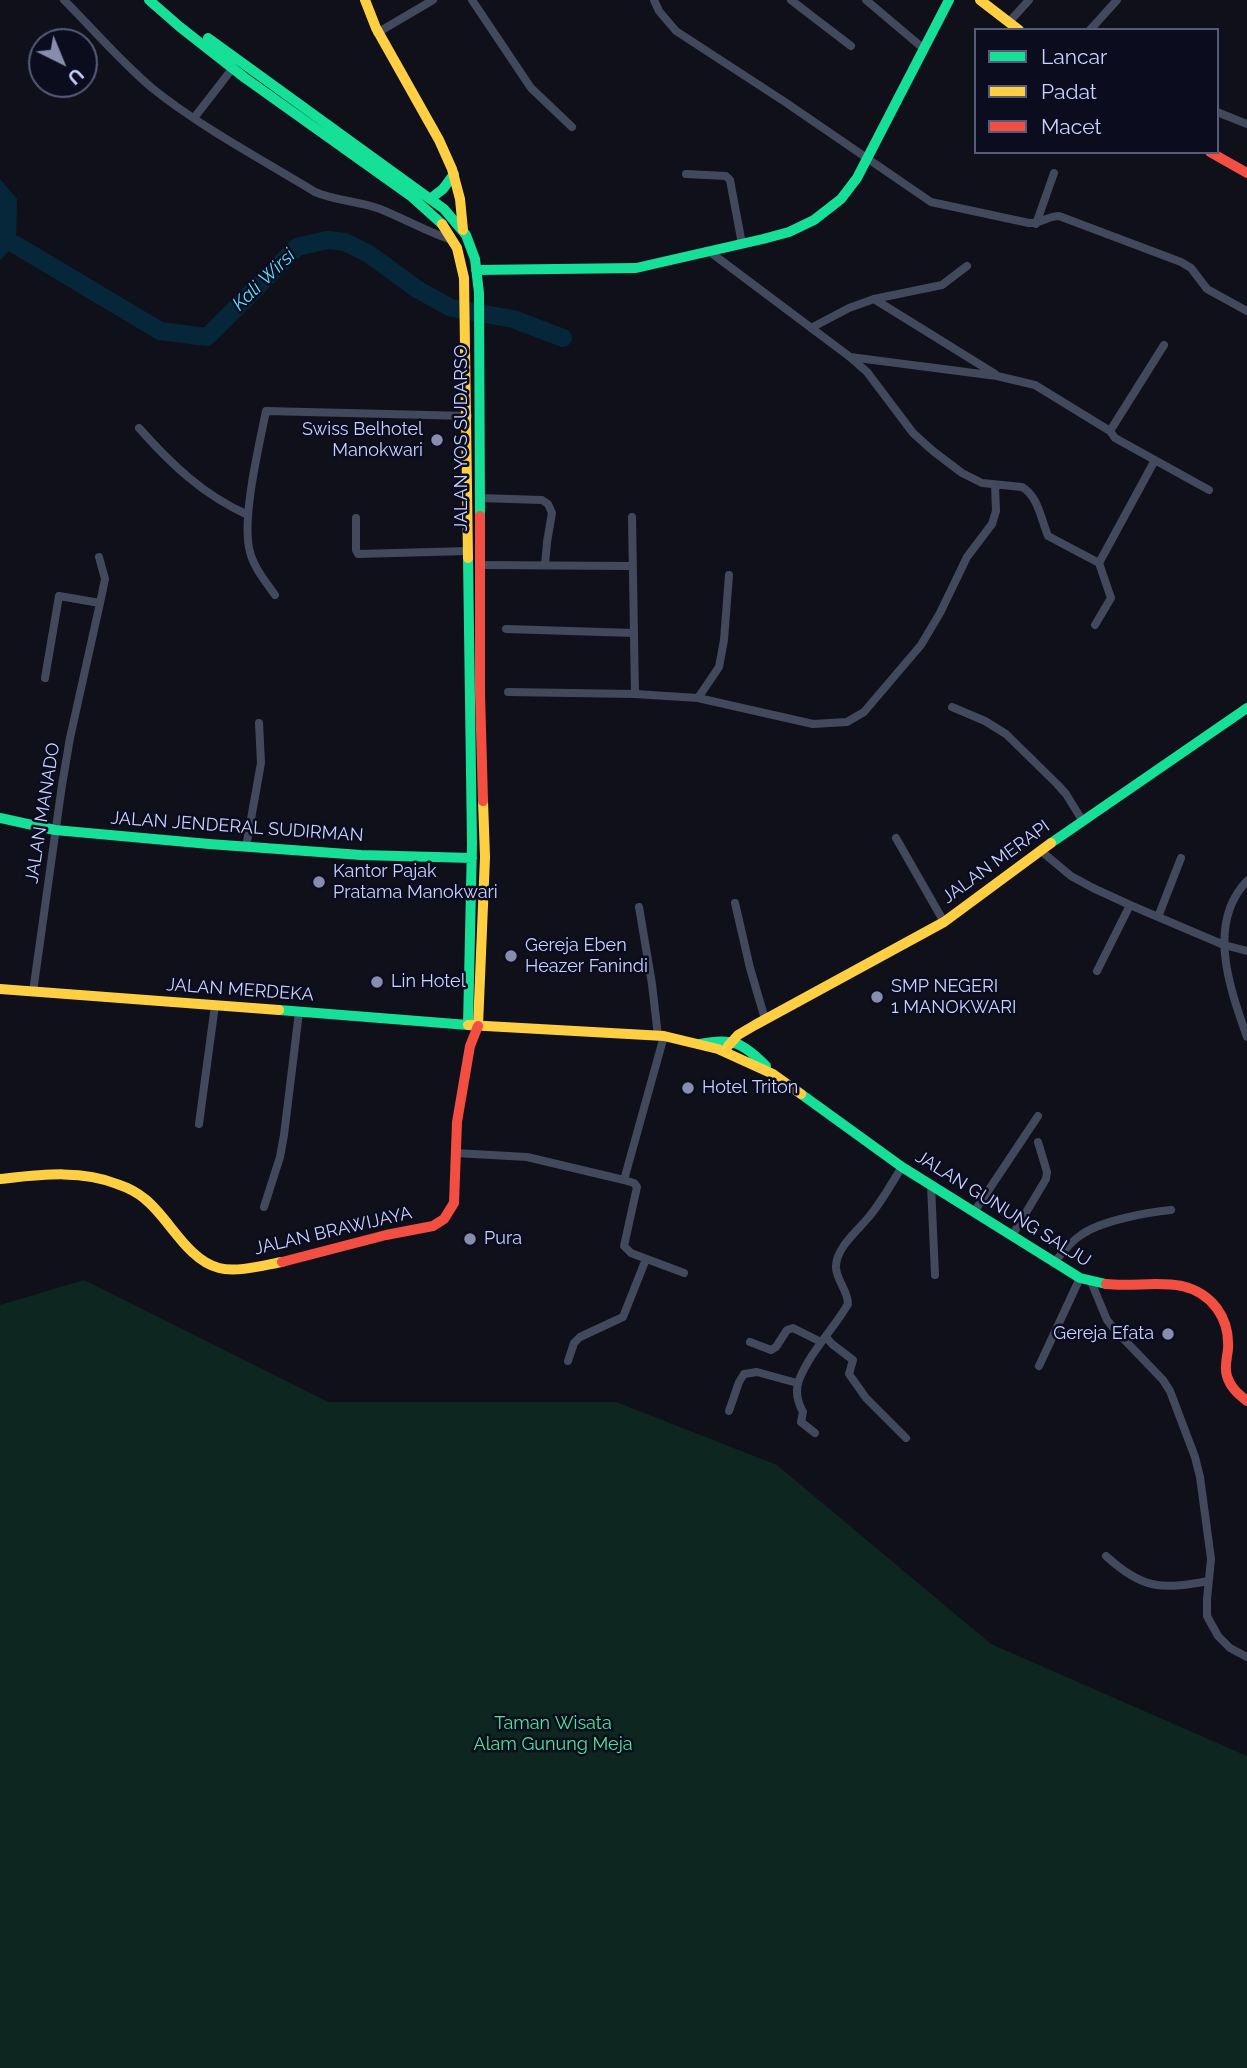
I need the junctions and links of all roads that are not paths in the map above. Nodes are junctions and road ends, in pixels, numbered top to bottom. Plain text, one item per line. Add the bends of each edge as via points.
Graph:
1 (64, 0) edge
2 (149, 0) edge
3 (163, 0) edge
4 (365, 0) edge
5 (433, 0) edge
6 (472, 0) edge
7 (654, 0) edge
8 (791, 0) edge
9 (866, 0) edge
10 (949, 0) edge
11 (980, 0) edge
12 (1030, 0) edge
13 (1117, 0) edge
14 (1009, 22) junction
15 (1017, 28) edge
16 (1092, 28) edge
17 (377, 33) junction
18 (851, 46) dead end
19 (924, 49) junction
20 (232, 69) junction
21 (1219, 112) edge
22 (306, 116) junction
23 (194, 118) junction
24 (1247, 124) edge
25 (572, 127) dead end
26 (1214, 154) edge
27 (868, 159) junction
28 (1054, 173) dead end
29 (1247, 173) edge
30 (454, 174) junction
31 (686, 174) dead end
32 (430, 199) junction
33 (1036, 224) junction
34 (463, 230) junction
35 (455, 241) junction
36 (742, 244) junction
37 (710, 252) junction
38 (967, 266) dead end
39 (476, 270) junction
40 (874, 299) junction
41 (1247, 311) edge
42 (811, 328) junction
43 (1164, 345) dead end
44 (850, 357) junction
45 (997, 376) junction
46 (468, 416) junction
47 (139, 428) dead end
48 (1110, 431) junction
49 (1155, 460) junction
50 (995, 485) junction
51 (1209, 490) dead end
52 (479, 498) junction
53 (248, 515) junction
54 (632, 517) dead end
55 (356, 519) dead end
56 (468, 551) junction
57 (99, 557) dead end
58 (1099, 563) junction
59 (480, 565) junction
60 (545, 565) junction
61 (632, 566) junction
62 (729, 575) dead end
63 (275, 595) dead end
64 (100, 603) junction
65 (1095, 625) dead end
66 (506, 629) dead end
67 (633, 633) junction
68 (480, 651) junction
69 (468, 652) junction
70 (45, 678) dead end
71 (508, 692) dead end
72 (635, 694) junction
73 (698, 698) junction
74 (952, 707) dead end
75 (1247, 708) edge
76 (259, 723) dead end
77 (0, 818) edge
78 (1082, 821) junction
79 (55, 830) junction
80 (896, 838) dead end
81 (246, 847) junction
82 (1041, 851) junction
83 (472, 858) junction
84 (1181, 859) dead end
85 (1247, 881) edge
86 (735, 903) dead end
87 (1130, 905) junction
88 (639, 907) dead end
89 (1158, 916) junction
90 (944, 922) junction
91 (1224, 945) junction
92 (1247, 951) edge
93 (1097, 971) dead end
94 (0, 989) edge
95 (33, 992) junction
96 (215, 1005) junction
97 (299, 1012) junction
98 (760, 1022) junction
99 (473, 1025) junction
100 (661, 1036) junction
101 (1247, 1038) edge
102 (737, 1042) junction
103 (699, 1044) junction
104 (724, 1052) junction
105 (737, 1056) junction
106 (774, 1074) junction
107 (1038, 1116) dead end
108 (199, 1124) dead end
109 (1038, 1142) dead end
110 (455, 1153) junction
111 (902, 1167) junction
112 (0, 1179) edge
113 (624, 1180) junction
114 (931, 1185) junction
115 (264, 1207) dead end
116 (1171, 1210) dead end
117 (974, 1212) junction
118 (1012, 1236) junction
119 (646, 1259) junction
120 (1054, 1263) junction
121 (684, 1273) dead end
122 (936, 1275) dead end
123 (1080, 1278) junction
124 (1092, 1284) junction
125 (824, 1339) junction
126 (750, 1342) dead end
127 (568, 1361) dead end
128 (1039, 1366) dead end
129 (797, 1383) junction
130 (1247, 1401) edge
131 (729, 1411) dead end
132 (815, 1433) dead end
133 (906, 1437) dead end
134 (1106, 1556) dead end
135 (1208, 1581) junction
136 (1247, 1657) edge

1 - 23 street via 152,88
2 - 20 main road, JALAN YOS SUDARSO
3 - 22 main road, JALAN YOS SUDARSO
4 - 17 main road
5 - 17 street
6 - 25 street via 531,88
7 - 27 street via 676,31
8 - 18 street
9 - 19 street
10 - 19 main road
11 - 14 main road
12 - 14 street
13 - 16 street
14 - 15 main road
17 - 30 main road via 422,107
19 - 27 main road
20 - 22 main road, JALAN YOS SUDARSO
20 - 23 street
21 - 24 street
22 - 32 main road, JALAN YOS SUDARSO
22 - 35 main road, JALAN YOS SUDARSO via 412,197
23 - 35 street via 316,192 380,209
26 - 29 main road
27 - 33 street via 930,202
27 - 36 main road via 829,210 789,232
28 - 33 street
30 - 32 main road
30 - 34 main road via 463,207
31 - 36 street via 730,180
32 - 34 main road, JALAN YOS SUDARSO
33 - 41 street via 1059,216 1181,262 1208,289
34 - 39 main road, JALAN YOS SUDARSO
35 - 46 main road, JALAN YOS SUDARSO via 466,292
36 - 37 main road
37 - 39 main road via 625,269
37 - 42 street
38 - 40 street via 942,285
39 - 52 main road, JALAN YOS SUDARSO
40 - 42 street
40 - 45 street
42 - 44 street
43 - 48 street
44 - 45 street
44 - 50 street via 921,441 974,480
45 - 48 street via 1035,385
46 - 53 street via 267,411
46 - 56 main road, JALAN YOS SUDARSO
47 - 53 street via 201,489
48 - 49 street
49 - 51 street
49 - 58 street
50 - 58 street via 1026,489 1048,536
50 - 73 street via 992,524 967,557 930,631 858,716 847,722 813,724
52 - 59 main road, JALAN YOS SUDARSO
52 - 60 street via 548,504 552,513
53 - 63 street via 249,551
54 - 61 street
55 - 56 street via 358,554
56 - 69 main road, JALAN YOS SUDARSO
57 - 64 street, JALAN MANADO via 105,579
58 - 65 street via 1111,598
59 - 60 street
59 - 68 main road, JALAN YOS SUDARSO
60 - 61 street
61 - 67 street
62 - 73 street via 719,667
64 - 70 street via 59,596
64 - 79 street, JALAN MANADO
66 - 67 street
67 - 72 street
68 - 69 main road
68 - 99 main road, JALAN YOS SUDARSO via 485,857
69 - 83 main road, JALAN YOS SUDARSO
71 - 72 street
72 - 73 street
74 - 78 street via 1006,734 1066,794
75 - 78 main road, JALAN MERAPI
76 - 81 street via 261,763
77 - 79 main road, JALAN JENDERAL SUDIRMAN
78 - 82 main road, JALAN MERAPI
79 - 81 main road, JALAN JENDERAL SUDIRMAN
79 - 95 street, JALAN MANADO
80 - 90 street
81 - 83 main road, JALAN JENDERAL SUDIRMAN
82 - 87 street via 1071,876
82 - 90 main road, JALAN MERAPI
83 - 99 main road, JALAN YOS SUDARSO
84 - 89 street
85 - 91 street via 1230,903
86 - 98 street
87 - 89 street
87 - 93 street
88 - 100 street
89 - 91 street
90 - 98 main road, JALAN MERAPI
91 - 92 street
91 - 101 street
94 - 95 main road, JALAN MERDEKA
95 - 96 main road, JALAN MERDEKA
96 - 97 main road, JALAN MERDEKA
96 - 108 street
97 - 99 main road, JALAN MERDEKA
97 - 115 street via 284,1135
98 - 102 main road, JALAN MERAPI
99 - 100 main road, JALAN GUNUNG SALJU
99 - 110 main road, JALAN BRAWIJAYA
100 - 103 main road, JALAN GUNUNG SALJU
100 - 113 street
102 - 103 main road, JALAN GUNUNG SALJU via 724,1038
102 - 104 main road, JALAN MERAPI
102 - 105 main road
102 - 106 main road, JALAN GUNUNG SALJU
103 - 104 main road, JALAN GUNUNG SALJU
104 - 105 main road, JALAN GUNUNG SALJU
105 - 106 main road, JALAN GUNUNG SALJU
106 - 111 main road, JALAN GUNUNG SALJU
107 - 117 street
109 - 118 street via 1046,1179
110 - 112 main road, JALAN BRAWIJAYA via 454,1203 433,1226 299,1259 230,1269 205,1263 145,1199 116,1183 81,1175
110 - 113 street via 527,1157
111 - 114 main road, JALAN GUNUNG SALJU
111 - 125 street via 836,1263 848,1304
113 - 119 street via 637,1187 624,1246
114 - 117 main road, JALAN GUNUNG SALJU
114 - 122 street
116 - 120 street via 1093,1229
117 - 118 main road, JALAN GUNUNG SALJU
118 - 120 main road, JALAN GUNUNG SALJU
119 - 121 street
119 - 127 street via 625,1314 576,1340
120 - 123 main road, JALAN GUNUNG SALJU
123 - 124 main road, JALAN GUNUNG SALJU
123 - 128 street
124 - 130 main road, JALAN GUNUNG SALJU via 1174,1285 1212,1301 1228,1332 1226,1375
124 - 135 street via 1107,1320 1170,1391 1200,1477 1211,1559
125 - 126 street via 793,1328 771,1350
125 - 129 street
125 - 133 street via 853,1360 849,1374
129 - 131 street via 757,1372 744,1374
129 - 132 street via 801,1422
134 - 135 street via 1125,1573 1148,1584 1178,1587
135 - 136 street via 1207,1616 1218,1636

